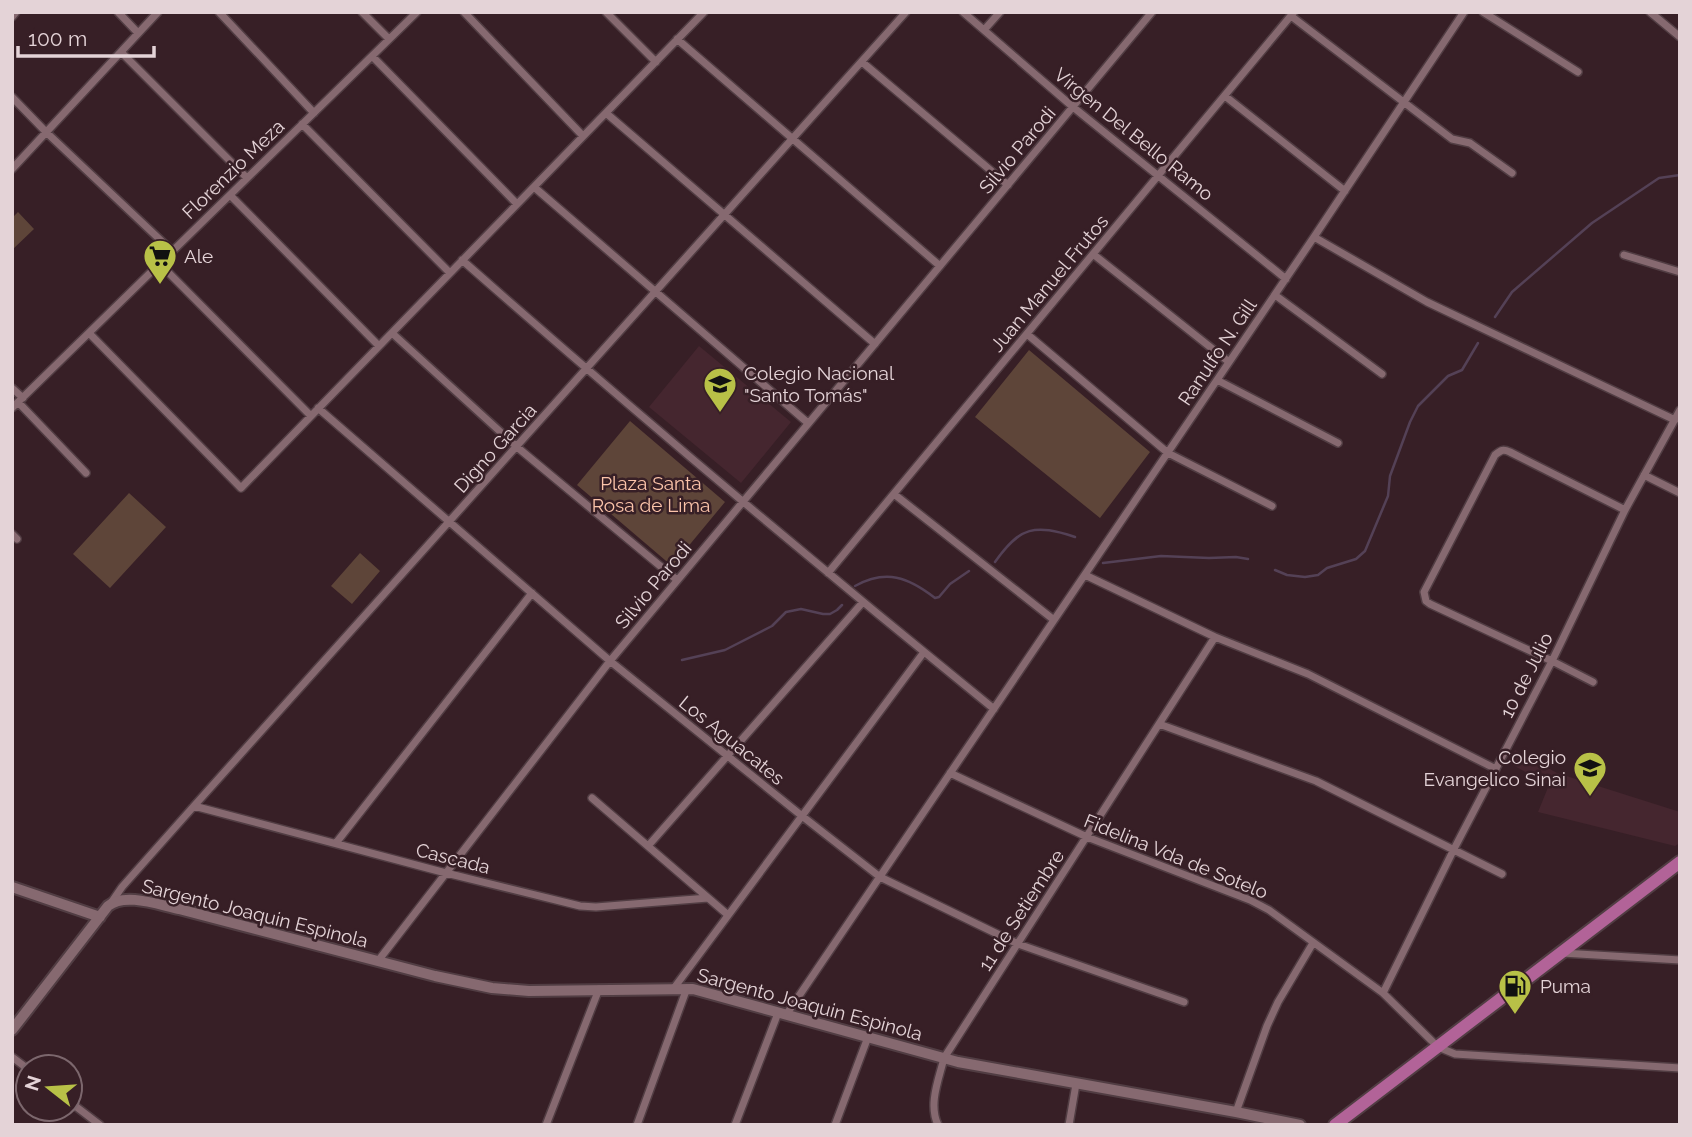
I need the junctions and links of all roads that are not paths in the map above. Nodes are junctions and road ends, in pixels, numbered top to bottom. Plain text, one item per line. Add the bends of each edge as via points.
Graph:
1 (16, 12) edge
2 (118, 12) edge
3 (158, 12) edge
4 (219, 12) edge
5 (362, 12) edge
6 (417, 12) edge
7 (464, 12) edge
8 (606, 12) edge
9 (704, 12) edge
10 (906, 12) edge
11 (963, 12) edge
12 (1000, 12) edge
13 (1152, 12) edge
14 (1464, 12) edge
15 (1483, 12) edge
16 (1650, 12) edge
17 (1292, 14) edge
18 (12, 16) edge
19 (984, 30) junction
20 (138, 33) junction
21 (1680, 37) edge
22 (389, 39) junction
23 (677, 39) junction
24 (121, 52) junction
25 (372, 56) junction
26 (656, 62) junction
27 (862, 62) junction
28 (1578, 72) dead end
29 (1225, 96) junction
30 (12, 97) edge
31 (1405, 102) junction
32 (1073, 107) junction
33 (314, 113) junction
34 (606, 113) junction
35 (302, 124) junction
36 (46, 132) junction
37 (583, 136) junction
38 (793, 139) junction
39 (12, 169) edge
40 (1512, 173) dead end
41 (1159, 175) junction
42 (247, 178) junction
43 (1008, 185) junction
44 (534, 187) junction
45 (1345, 191) junction
46 (230, 195) junction
47 (517, 204) junction
48 (724, 215) junction
49 (1314, 237) junction
50 (172, 251) junction
51 (1093, 254) junction
52 (1624, 255) dead end
53 (462, 260) junction
54 (159, 263) junction
55 (940, 266) junction
56 (1680, 272) edge
57 (450, 273) junction
58 (1286, 279) junction
59 (656, 292) junction
60 (1275, 295) junction
61 (89, 333) junction
62 (391, 333) junction
63 (1027, 334) junction
64 (874, 344) junction
65 (379, 346) junction
66 (1229, 362) junction
67 (586, 369) junction
68 (1382, 374) dead end
69 (1217, 380) junction
70 (12, 388) edge
71 (18, 403) edge
72 (318, 408) junction
73 (1680, 410) edge
74 (311, 416) junction
75 (1675, 420) junction
76 (808, 423) junction
77 (1338, 443) dead end
78 (517, 447) junction
79 (1168, 453) junction
80 (86, 473) dead end
81 (1644, 475) junction
82 (1680, 493) edge
83 (894, 494) junction
84 (743, 502) junction
85 (1272, 506) dead end
86 (1625, 510) junction
87 (450, 522) junction
88 (828, 573) junction
89 (1085, 575) junction
90 (677, 580) junction
91 (532, 593) junction
92 (863, 602) junction
93 (1054, 620) junction
94 (1215, 637) junction
95 (924, 652) junction
96 (1552, 660) junction
97 (610, 661) junction
98 (1593, 682) dead end
99 (994, 709) junction
100 (1159, 724) junction
101 (727, 756) junction
102 (1496, 769) junction
103 (950, 773) junction
104 (592, 798) dead end
105 (194, 806) junction
106 (802, 816) junction
107 (1087, 837) junction
108 (335, 843) junction
109 (648, 846) junction
110 (1454, 849) junction
111 (1680, 862) edge
112 (446, 873) junction
113 (1502, 874) dead end
114 (880, 877) junction
115 (12, 887) edge
116 (708, 898) junction
117 (108, 906) junction
118 (728, 915) junction
119 (100, 917) junction
120 (1313, 943) junction
121 (1018, 944) junction
122 (1562, 953) junction
123 (1680, 960) edge
124 (378, 961) junction
125 (674, 988) junction
126 (687, 988) junction
127 (599, 989) junction
128 (1383, 993) junction
129 (1184, 1002) dead end
130 (782, 1014) junction
131 (12, 1030) edge
132 (868, 1037) junction
133 (1438, 1047) junction
134 (944, 1058) junction
135 (1680, 1068) edge
136 (1076, 1084) junction
137 (84, 1112) edge
138 (1236, 1112) junction
139 (100, 1125) edge
140 (546, 1125) edge
141 (637, 1125) edge
142 (735, 1125) edge
143 (835, 1125) edge
144 (938, 1125) edge
145 (1069, 1125) edge
146 (1300, 1125) edge
147 (1335, 1125) edge

1 - 18 street
2 - 20 street
3 - 20 street
4 - 33 street
5 - 22 street
6 - 22 street, Florenzio Meza
7 - 37 street
8 - 26 street
9 - 23 street
10 - 27 street, Digno Garcia
11 - 19 street, Virgen Del Bello Ramo
12 - 19 street
13 - 32 street, Silvio Parodi
14 - 31 street, Ranulfo N. Gill
15 - 28 street
16 - 21 street
17 - 29 street, Juan Manuel Frutos
17 - 31 street
19 - 32 street, Virgen Del Bello Ramo
20 - 24 street
22 - 25 street, Florenzio Meza
23 - 26 street
23 - 38 street
24 - 36 street
24 - 42 street
25 - 33 street, Florenzio Meza
25 - 47 street
26 - 34 street
27 - 38 street, Digno Garcia
27 - 43 street
29 - 41 street, Juan Manuel Frutos
29 - 45 street
30 - 36 street
31 - 40 street via 1452,139 1470,143
31 - 45 street, Ranulfo N. Gill
32 - 41 street, Virgen Del Bello Ramo
32 - 43 street, Silvio Parodi
33 - 35 street, Florenzio Meza
34 - 37 street
34 - 48 street
35 - 42 street, Florenzio Meza
35 - 57 street
36 - 39 street
36 - 50 street
37 - 44 street
38 - 48 street, Digno Garcia
38 - 55 street
41 - 51 street, Juan Manuel Frutos
41 - 58 street, Virgen Del Bello Ramo
42 - 46 street, Florenzio Meza
43 - 55 street, Silvio Parodi
44 - 47 street
44 - 59 street
45 - 49 street, Ranulfo N. Gill
46 - 50 street, Florenzio Meza
46 - 65 street
47 - 53 street
48 - 59 street, Digno Garcia
48 - 64 street
49 - 58 street, Ranulfo N. Gill
49 - 75 street via 1427,302
50 - 54 street, Florenzio Meza
51 - 63 street, Juan Manuel Frutos
51 - 66 street
52 - 56 street
53 - 57 street
53 - 67 street
54 - 61 street, Florenzio Meza
54 - 74 street
55 - 64 street, Silvio Parodi
57 - 62 street
58 - 60 street, Ranulfo N. Gill
59 - 67 street, Digno Garcia
59 - 76 street
60 - 66 street, Ranulfo N. Gill
60 - 68 street
61 - 71 street, Florenzio Meza
61 - 74 street via 241,488
62 - 65 street
62 - 78 street
63 - 79 street
63 - 83 street, Juan Manuel Frutos
64 - 76 street, Silvio Parodi
65 - 72 street
66 - 69 street, Ranulfo N. Gill
67 - 78 street, Digno Garcia
67 - 84 street
69 - 77 street
69 - 79 street, Ranulfo N. Gill
70 - 71 street
71 - 80 street
72 - 74 street
72 - 87 street, Los Aguacates
73 - 75 street, 10 de Julio
75 - 81 street, 10 de Julio
76 - 84 street, Silvio Parodi
78 - 87 street, Digno Garcia
78 - 90 street
79 - 85 street
79 - 89 street, Ranulfo N. Gill
81 - 82 street
81 - 86 street, 10 de Julio
83 - 88 street, Juan Manuel Frutos
83 - 93 street
84 - 88 street
84 - 90 street, Silvio Parodi
86 - 96 street, 10 de Julio
86 - 96 street via 1500,450 1425,587 1424,597 1430,604
87 - 91 street, Los Aguacates
87 - 105 street, Digno Garcia
88 - 92 street
89 - 93 street, Ranulfo N. Gill
89 - 94 street
90 - 97 street, Silvio Parodi
91 - 97 street, Los Aguacates
91 - 108 street
92 - 95 street
92 - 101 street
93 - 99 street, Ranulfo N. Gill
94 - 100 street, 11 de Setiembre
94 - 102 street via 1308,674
95 - 99 street
95 - 106 street
96 - 98 street
96 - 102 street, 10 de Julio
97 - 101 street, Los Aguacates
97 - 112 street, Silvio Parodi
99 - 103 street, Ranulfo N. Gill
100 - 107 street, 11 de Setiembre
100 - 110 street via 1316,781
101 - 106 street, Los Aguacates
101 - 109 street
102 - 110 street, 10 de Julio
103 - 107 street, Fidelina Vda de Sotelo
103 - 114 street, Ranulfo N. Gill
104 - 109 street
105 - 108 street, Cascada
105 - 117 street, Digno Garcia
106 - 114 street, Los Aguacates
106 - 118 street
107 - 120 street, Fidelina Vda de Sotelo via 1250,900
107 - 121 street, 11 de Setiembre
108 - 112 street, Cascada
109 - 116 street
110 - 113 street
110 - 128 street, 10 de Julio
111 - 122 main road
112 - 116 street, Cascada via 580,906
112 - 124 street, Silvio Parodi
114 - 121 street, Los Aguacates
114 - 130 street, Ranulfo N. Gill
115 - 119 street
116 - 118 street
117 - 119 street
117 - 124 street, Sargento Joaquin Espinola via 123,899 138,900
118 - 125 street
119 - 131 street
120 - 128 street, Fidelina Vda de Sotelo
120 - 138 street via 1267,1026
121 - 129 street, Los Aguacates
121 - 134 street, 11 de Setiembre
122 - 123 street
122 - 133 main road
124 - 127 street, Sargento Joaquin Espinola via 492,988
125 - 126 street, Sargento Joaquin Espinola
125 - 127 street, Sargento Joaquin Espinola
126 - 130 street, Sargento Joaquin Espinola
126 - 141 street
127 - 140 street
128 - 133 street, Fidelina Vda de Sotelo
130 - 132 street, Sargento Joaquin Espinola
130 - 142 street, Ranulfo N. Gill
132 - 134 street, Sargento Joaquin Espinola
132 - 143 street
133 - 135 street via 1455,1054
133 - 147 main road
134 - 136 street, Sargento Joaquin Espinola
134 - 144 street, 11 de Setiembre via 933,1104
136 - 138 street, Sargento Joaquin Espinola
136 - 145 street
137 - 139 street
138 - 146 street, Sargento Joaquin Espinola

